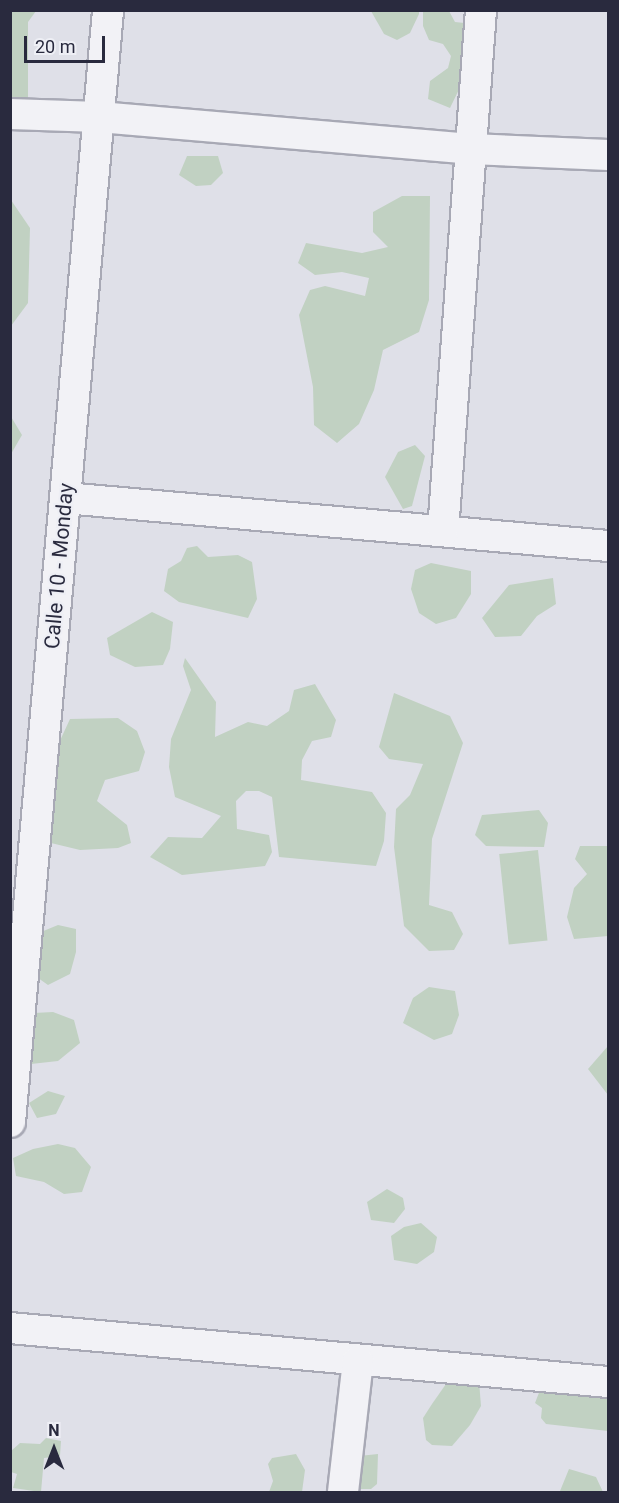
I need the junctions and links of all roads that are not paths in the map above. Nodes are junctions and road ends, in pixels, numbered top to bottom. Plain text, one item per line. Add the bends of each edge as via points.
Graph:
1 (108, 10) edge
2 (481, 10) edge
3 (10, 114) edge
4 (99, 117) junction
5 (471, 149) junction
6 (609, 155) edge
7 (65, 498) junction
8 (443, 531) junction
9 (609, 546) edge
10 (19, 921) edge
11 (10, 1122) edge
12 (10, 1328) edge
13 (358, 1360) junction
14 (609, 1382) edge
15 (343, 1492) edge

1 - 4 street, Calle 10 - Monday
2 - 5 street
3 - 4 street
4 - 5 street
4 - 7 street, Calle 10 - Monday
5 - 6 street
5 - 8 street
7 - 8 street
7 - 10 street, Calle 10 - Monday
8 - 9 street
10 - 11 street, Calle 10 - Monday
12 - 13 street
13 - 14 street
13 - 15 street

